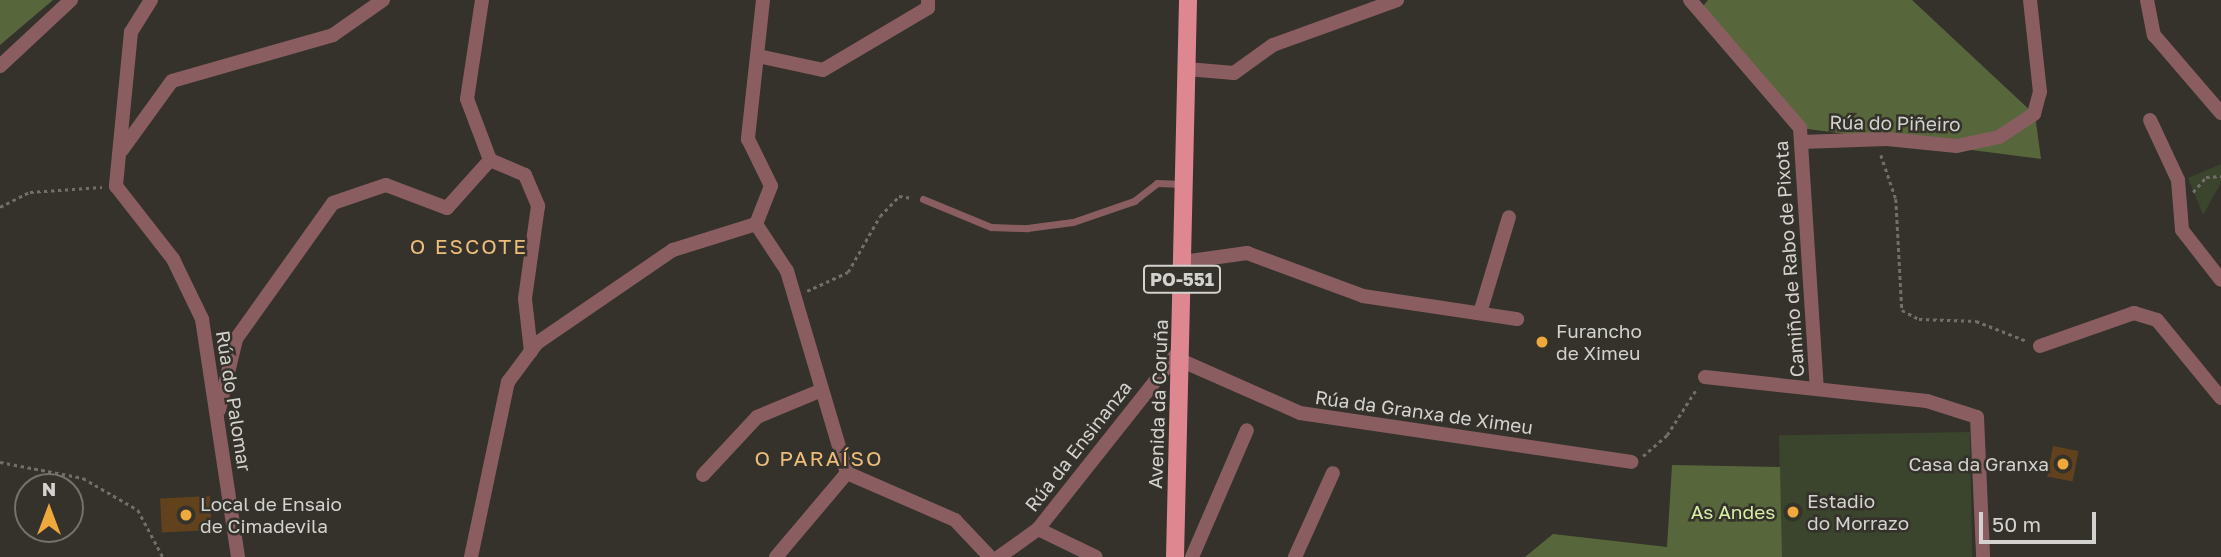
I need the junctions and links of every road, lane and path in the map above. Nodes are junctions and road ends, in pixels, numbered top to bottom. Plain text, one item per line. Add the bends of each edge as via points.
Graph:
1 (71, 0) edge
2 (151, 0) edge
3 (383, 0) edge
4 (482, 0) edge
5 (763, 0) edge
6 (928, 0) edge
7 (1188, 0) edge
8 (1397, 0) edge
9 (2030, 0) edge
10 (2147, 0) edge
11 (1699, 3) edge
12 (758, 56) junction
13 (0, 66) edge
14 (1187, 69) junction
15 (2221, 113) edge
16 (2150, 120) dead end
17 (1871, 140) junction
18 (1801, 142) junction
19 (121, 151) junction
20 (490, 160) junction
21 (2221, 176) edge
22 (1184, 184) junction
23 (116, 186) junction
24 (923, 200) joint
25 (2184, 204) junction
26 (0, 207) edge
27 (1509, 216) dead end
28 (756, 224) junction
29 (1183, 262) junction
30 (2221, 281) edge
31 (795, 296) junction
32 (1480, 313) junction
33 (1517, 319) dead end
34 (2040, 346) joint
35 (531, 352) junction
36 (1180, 355) junction
37 (1705, 377) joint
38 (1817, 388) junction
39 (822, 390) junction
40 (2221, 398) edge
41 (218, 417) junction
42 (1247, 430) dead end
43 (0, 462) edge
44 (1631, 462) joint
45 (847, 473) junction
46 (1333, 473) dead end
47 (703, 475) dead end
48 (1038, 529) junction
49 (163, 557) edge
50 (238, 557) edge
51 (471, 557) edge
52 (776, 557) edge
53 (990, 557) edge
54 (999, 557) edge
55 (1096, 557) edge
56 (1175, 557) edge
57 (1192, 557) edge
58 (1295, 557) edge
59 (1983, 557) edge

1 - 13 street
2 - 19 street via 131,32
3 - 19 street via 333,35 172,81
4 - 20 street via 467,99
5 - 12 street
6 - 12 street via 928,8 823,70
7 - 14 main road, Avenida da Coruña / PO-551
8 - 14 street via 1273,45 1234,72
9 - 17 street, Rúa do Piñeiro via 2040,92 2034,114 1999,137 1957,146
10 - 15 street via 2154,35
11 - 18 street, Camiño de Rabo de Pixota via 1800,128
12 - 28 street via 748,139 771,186
14 - 22 main road, Avenida da Coruña / PO-551
16 - 25 street
17 - 18 street, Rúa do Piñeiro
17 - 34 path via 1889,167 1896,199 1902,310 1919,319 1976,321
18 - 38 street, Camiño de Rabo de Pixota
19 - 23 street
20 - 35 street via 525,175 537,206 525,299
20 - 41 street via 447,208 386,185 333,202 236,339
21 - 25 path via 2206,177
22 - 24 lane via 1157,183 1135,201 1073,222 1027,228 991,227
22 - 29 main road, Avenida da Coruña / PO-551
23 - 26 path via 30,192
23 - 41 street, Rúa do Palomar via 173,259 202,319
24 - 31 path via 899,195 848,272
25 - 30 street via 2182,230
27 - 32 street
28 - 31 street via 787,271
28 - 35 street via 673,250 593,300
29 - 32 street via 1247,253 1363,296
29 - 36 main road, Avenida da Coruña / PO-551
31 - 39 street
32 - 33 street
34 - 40 street via 2134,313 2157,320
35 - 51 street via 508,382
36 - 44 street, Rúa da Granxa de Ximeu via 1300,413
36 - 48 street, Rúa da Ensinanza
36 - 56 main road, Avenida da Coruña / PO-551
37 - 38 street
37 - 44 path via 1667,435
38 - 59 street via 1927,401 1977,417
39 - 45 street
39 - 47 street via 757,417
41 - 50 street, Rúa do Palomar
42 - 57 street
43 - 49 path via 94,485 138,510
45 - 52 street
45 - 53 street via 955,520
46 - 58 street
48 - 54 street, Rúa da Ensinanza
48 - 55 street

